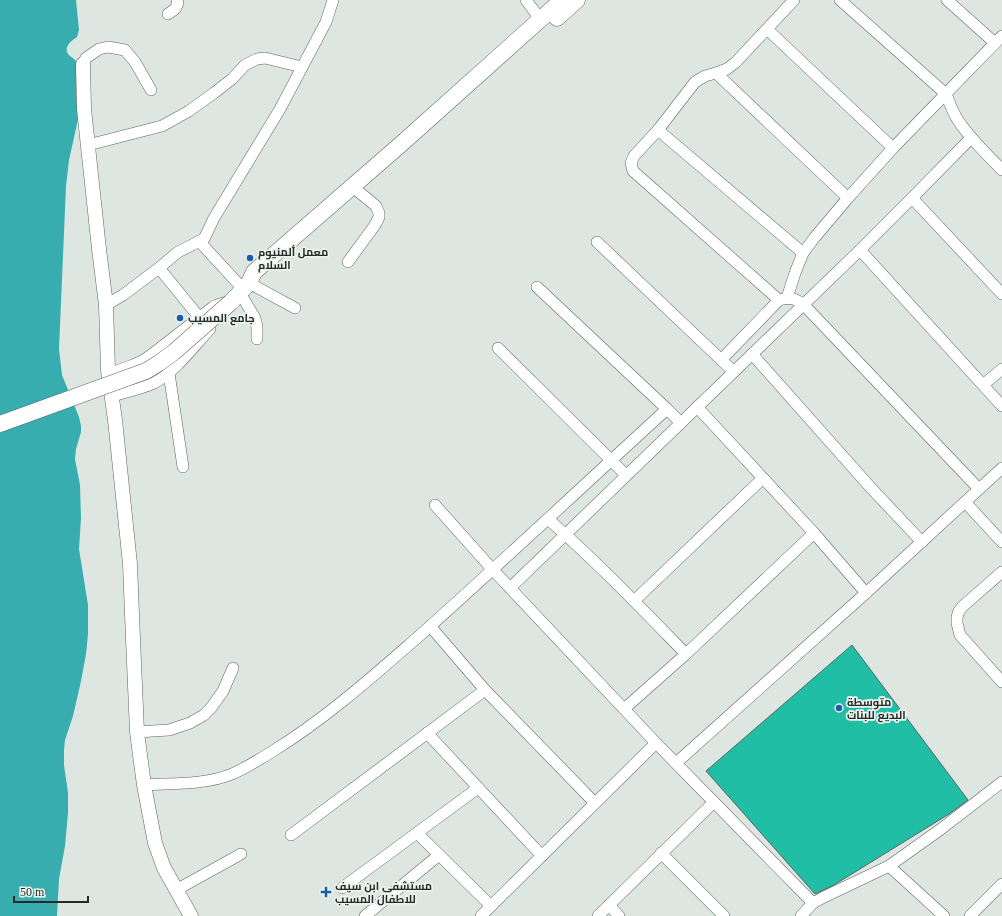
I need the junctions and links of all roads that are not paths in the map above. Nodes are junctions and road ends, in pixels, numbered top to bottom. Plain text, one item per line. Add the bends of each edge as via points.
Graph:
1 (177, 0) edge
2 (333, 0) edge
3 (526, 0) edge
4 (562, 0) edge
5 (577, 0) edge
6 (794, 0) edge
7 (840, 0) edge
8 (947, 0) edge
9 (168, 14) dead end
10 (540, 20) junction
11 (768, 30) junction
12 (998, 40) edge
13 (83, 64) joint
14 (302, 67) junction
15 (716, 73) junction
16 (151, 90) dead end
17 (946, 94) junction
18 (658, 130) junction
19 (971, 138) junction
20 (88, 144) junction
21 (893, 148) junction
22 (1002, 170) edge
23 (359, 192) junction
24 (848, 198) junction
25 (912, 198) junction
26 (199, 241) junction
27 (597, 242) dead end
28 (860, 250) junction
29 (803, 253) junction
30 (348, 262) dead end
31 (159, 268) junction
32 (537, 287) dead end
33 (241, 292) junction
34 (1002, 294) edge
35 (783, 299) junction
36 (804, 304) junction
37 (106, 305) junction
38 (295, 308) dead end
39 (199, 318) junction
40 (257, 339) dead end
41 (498, 348) dead end
42 (752, 354) junction
43 (721, 360) junction
44 (1002, 369) edge
45 (734, 372) junction
46 (170, 373) junction
47 (109, 374) junction
48 (983, 386) junction
49 (112, 396) junction
50 (1002, 406) edge
51 (697, 407) junction
52 (667, 409) junction
53 (681, 422) junction
54 (0, 424) edge
55 (611, 461) junction
56 (183, 467) dead end
57 (1002, 468) edge
58 (626, 475) junction
59 (763, 478) junction
60 (979, 489) junction
61 (965, 502) junction
62 (435, 505) dead end
63 (548, 519) junction
64 (814, 533) junction
65 (565, 534) junction
66 (922, 542) junction
67 (1002, 542) edge
68 (493, 570) junction
69 (1002, 572) edge
70 (510, 588) junction
71 (866, 593) junction
72 (634, 601) junction
73 (430, 626) junction
74 (686, 654) junction
75 (233, 668) dead end
76 (1000, 677) edge
77 (485, 690) junction
78 (624, 709) junction
79 (137, 732) junction
80 (427, 733) junction
81 (656, 743) junction
82 (676, 763) junction
83 (1002, 782) edge
84 (144, 785) junction
85 (478, 788) junction
86 (714, 802) junction
87 (595, 803) junction
88 (417, 833) junction
89 (291, 835) dead end
90 (661, 853) junction
91 (241, 854) dead end
92 (439, 855) junction
93 (542, 856) junction
94 (888, 866) junction
95 (1002, 884) edge
96 (342, 888) dead end
97 (176, 890) junction
98 (813, 903) junction
99 (609, 905) junction
100 (491, 906) junction
101 (191, 916) edge
102 (365, 916) edge
103 (481, 916) edge
104 (598, 916) edge
105 (619, 916) edge
106 (724, 916) edge
107 (801, 916) edge
108 (944, 916) edge
109 (970, 916) edge

1 - 9 street via 175,9
2 - 14 street via 326,22
3 - 10 street
4 - 10 main road
5 - 23 main road
6 - 11 street
7 - 17 street
8 - 12 street
10 - 33 main road via 254,272
11 - 15 street via 736,62
11 - 21 street
12 - 17 street
13 - 16 street via 86,58 99,49 108,47 126,50
13 - 20 street
14 - 20 street via 266,58 257,59 245,65 232,79 189,111 162,126
14 - 26 street via 204,239
15 - 18 street via 695,82
15 - 24 street
17 - 19 street via 956,117
17 - 21 street
18 - 29 street
18 - 35 street via 634,156 631,163 633,171
19 - 22 street
19 - 25 street
20 - 37 street
21 - 24 street
23 - 30 street via 376,206 379,217
23 - 33 main road via 263,278
24 - 29 street
25 - 28 street
25 - 34 street
26 - 31 street via 178,252
26 - 33 street
27 - 43 street
28 - 36 street
28 - 48 street
29 - 35 street
31 - 37 street
31 - 39 street
32 - 52 street
33 - 38 street
33 - 39 street
33 - 40 street via 255,318
33 - 46 street
33 - 54 main road, bridge via 174,352 146,371
35 - 36 street via 796,299
35 - 43 street
36 - 42 street
36 - 60 street
37 - 47 street
39 - 47 street via 144,360
41 - 55 street
42 - 45 street
42 - 66 street
43 - 45 street
44 - 48 street
45 - 51 street
46 - 49 street via 144,387
46 - 56 street
47 - 49 street
48 - 50 street
49 - 79 street via 130,564
51 - 53 street
51 - 59 street
52 - 53 street
52 - 55 street
53 - 58 street
55 - 58 street
55 - 63 street
57 - 60 street
58 - 65 street
59 - 64 street
59 - 72 street
60 - 61 street
61 - 66 street
61 - 67 street
62 - 68 street
63 - 65 street
63 - 68 street
64 - 71 street
64 - 74 street
65 - 70 street
65 - 72 street
66 - 71 street
68 - 70 street
68 - 73 street
69 - 76 street via 963,606 956,623 960,635
70 - 78 street
71 - 82 street
72 - 74 street
73 - 77 street
73 - 84 street via 327,713 259,760 234,773 208,781
74 - 78 street
75 - 79 street via 223,691 204,716 169,730
77 - 80 street
77 - 87 street
78 - 81 street
79 - 84 street
80 - 85 street
80 - 89 street
81 - 82 street
81 - 87 street
82 - 86 street
83 - 94 street
84 - 97 street via 155,843
85 - 88 street
85 - 93 street
86 - 90 street
86 - 98 street
87 - 93 street
88 - 92 street
88 - 96 street
90 - 99 street
90 - 106 street
91 - 97 street
92 - 100 street
92 - 102 street
93 - 100 street
94 - 98 street
94 - 108 street
95 - 109 street
97 - 101 street
98 - 107 street
99 - 104 street
99 - 105 street
100 - 103 street

